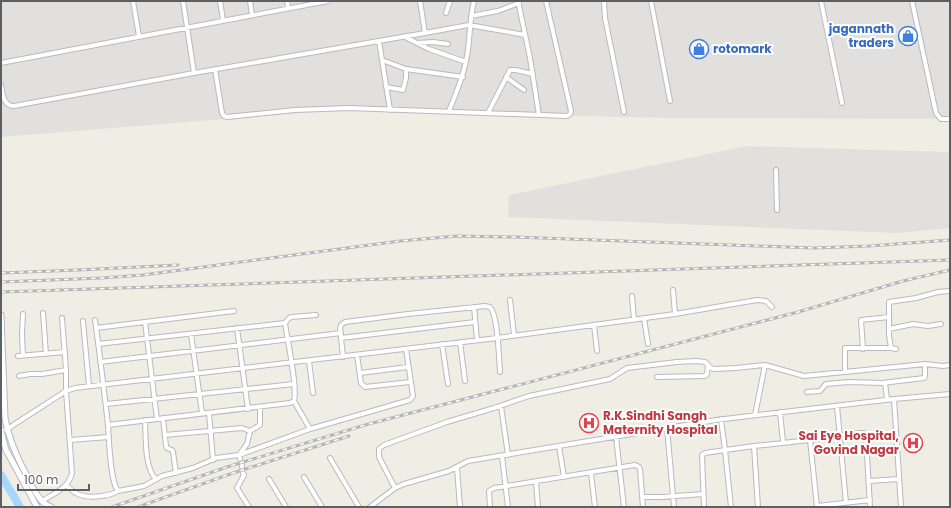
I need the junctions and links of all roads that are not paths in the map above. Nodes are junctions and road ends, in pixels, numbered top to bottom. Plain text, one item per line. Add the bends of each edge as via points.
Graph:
1 (133, 1) edge
2 (183, 1) edge
3 (220, 1) edge
4 (250, 1) edge
5 (287, 1) edge
6 (323, 1) edge
7 (328, 1) edge
8 (420, 1) edge
9 (450, 1) edge
10 (474, 1) edge
11 (546, 1) edge
12 (604, 1) edge
13 (651, 1) edge
14 (821, 1) edge
15 (912, 1) edge
16 (518, 2) edge
17 (288, 8) junction
18 (446, 13) dead end
19 (252, 15) junction
20 (471, 16) junction
21 (223, 20) junction
22 (469, 25) junction
23 (187, 28) junction
24 (425, 33) junction
25 (525, 35) junction
26 (139, 36) junction
27 (405, 36) junction
28 (379, 41) junction
29 (417, 43) junction
30 (448, 44) dead end
31 (382, 60) junction
32 (466, 62) junction
33 (1, 63) edge
34 (215, 69) junction
35 (406, 69) junction
36 (194, 73) junction
37 (533, 74) junction
38 (462, 77) junction
39 (506, 77) junction
40 (1, 85) edge
41 (386, 87) junction
42 (524, 90) dead end
43 (670, 101) dead end
44 (842, 103) dead end
45 (390, 110) junction
46 (449, 112) junction
47 (624, 112) dead end
48 (488, 113) junction
49 (539, 114) junction
50 (950, 119) edge
51 (776, 170) dead end
52 (777, 210) dead end
53 (673, 290) dead end
54 (950, 291) edge
55 (632, 296) dead end
56 (510, 300) dead end
57 (474, 307) junction
58 (772, 307) dead end
59 (234, 312) dead end
60 (43, 313) dead end
61 (23, 314) dead end
62 (675, 314) junction
63 (1, 315) edge
64 (316, 316) dead end
65 (889, 317) junction
66 (62, 318) dead end
67 (644, 318) junction
68 (95, 320) dead end
69 (634, 320) junction
70 (83, 321) dead end
71 (146, 322) junction
72 (475, 322) junction
73 (285, 323) junction
74 (941, 324) dead end
75 (594, 325) junction
76 (96, 328) junction
77 (237, 328) junction
78 (889, 329) junction
79 (191, 334) junction
80 (514, 335) junction
81 (341, 336) junction
82 (497, 338) junction
83 (147, 339) junction
84 (288, 340) junction
85 (478, 340) junction
86 (460, 342) junction
87 (98, 344) junction
88 (442, 344) junction
89 (648, 344) dead end
90 (240, 346) junction
91 (863, 348) junction
92 (406, 349) junction
93 (194, 351) junction
94 (597, 351) dead end
95 (65, 352) junction
96 (46, 354) junction
97 (23, 355) junction
98 (357, 355) junction
99 (18, 356) dead end
100 (149, 357) junction
101 (343, 357) junction
102 (309, 360) junction
103 (100, 362) junction
104 (291, 363) junction
105 (925, 364) junction
106 (765, 365) junction
107 (950, 365) edge
108 (708, 366) junction
109 (408, 367) junction
110 (243, 369) junction
111 (66, 370) junction
112 (500, 372) dead end
113 (845, 372) junction
114 (360, 373) junction
115 (197, 374) junction
116 (19, 376) dead end
117 (657, 377) dead end
118 (152, 379) junction
119 (465, 381) dead end
120 (410, 382) junction
121 (885, 382) junction
122 (103, 384) junction
123 (294, 384) junction
124 (448, 384) dead end
125 (89, 386) junction
126 (246, 389) junction
127 (66, 391) junction
128 (313, 392) dead end
129 (807, 392) dead end
130 (199, 394) junction
131 (950, 394) edge
132 (154, 399) junction
133 (894, 399) junction
134 (887, 400) junction
135 (294, 401) junction
136 (106, 404) junction
137 (501, 406) junction
138 (837, 406) junction
139 (260, 407) junction
140 (248, 408) junction
141 (780, 412) junction
142 (202, 413) junction
143 (209, 413) junction
144 (755, 415) junction
145 (163, 418) junction
146 (157, 419) junction
147 (721, 419) junction
148 (145, 420) junction
149 (108, 425) junction
150 (667, 428) junction
151 (310, 429) junction
152 (7, 430) junction
153 (210, 430) junction
154 (250, 431) junction
155 (1, 432) edge
156 (165, 435) junction
157 (840, 436) junction
158 (109, 437) junction
159 (616, 437) junction
160 (70, 440) junction
161 (810, 440) junction
162 (783, 442) junction
163 (559, 446) junction
164 (754, 446) junction
165 (725, 450) junction
166 (508, 454) junction
167 (502, 456) junction
168 (240, 457) junction
169 (330, 458) dead end
170 (213, 460) junction
171 (620, 467) junction
172 (457, 468) junction
173 (591, 472) junction
174 (176, 473) junction
175 (243, 473) dead end
176 (304, 477) dead end
177 (564, 477) junction
178 (156, 479) junction
179 (269, 479) dead end
180 (899, 479) junction
181 (869, 481) junction
182 (536, 482) junction
183 (66, 485) junction
184 (506, 486) junction
185 (395, 488) junction
186 (118, 492) junction
187 (703, 494) junction
188 (642, 496) junction
189 (673, 497) junction
190 (870, 500) junction
191 (42, 501) junction
192 (846, 503) junction
193 (817, 506) edge
194 (37, 507) edge
195 (51, 507) edge
196 (249, 507) edge
197 (286, 507) edge
198 (322, 507) edge
199 (359, 507) edge
200 (370, 507) edge
201 (460, 507) edge
202 (490, 507) edge
203 (508, 507) edge
204 (538, 507) edge
205 (595, 507) edge
206 (624, 507) edge
207 (643, 507) edge
208 (674, 507) edge
209 (704, 507) edge
210 (731, 507) edge
211 (758, 507) edge
212 (870, 507) edge
213 (901, 507) edge

1 - 26 street
2 - 23 street
3 - 21 street
4 - 19 street
5 - 17 street
6 - 7 street
6 - 17 street
8 - 24 street
9 - 18 street
10 - 20 street
11 - 49 street via 571,111 567,116
12 - 47 street via 605,18
13 - 43 street
14 - 44 street
15 - 50 street via 936,113 941,119
16 - 20 street via 498,11
16 - 25 street
17 - 19 street
19 - 21 street
20 - 22 street
21 - 23 street
22 - 24 street
22 - 25 street
22 - 32 street
23 - 26 street
23 - 36 street
24 - 27 street
25 - 37 street
26 - 33 street
27 - 28 street
27 - 29 street
28 - 31 street
28 - 34 street
29 - 30 street
29 - 32 street
31 - 35 street
31 - 41 street
32 - 38 street
34 - 36 street
34 - 45 street via 222,113 227,117 325,108
35 - 38 street
35 - 41 street via 403,90
36 - 40 street via 14,106 6,103
37 - 39 street via 512,69
37 - 49 street
38 - 46 street
39 - 42 street
39 - 48 street
41 - 45 street
45 - 46 street
46 - 48 street
48 - 49 street
51 - 52 street
53 - 62 street
54 - 65 street via 889,302
55 - 69 street
56 - 80 street
57 - 72 street
57 - 81 street via 345,322 341,325
57 - 82 street via 485,306 492,310
58 - 62 street via 766,301 757,300
59 - 71 street
60 - 96 street
61 - 97 street
62 - 67 street
63 - 152 street
64 - 73 street via 291,318
65 - 78 street
65 - 91 street via 861,320
66 - 95 street
67 - 69 street
67 - 89 street
68 - 76 street
69 - 75 street
70 - 125 street
71 - 76 street
71 - 83 street
72 - 81 street
72 - 85 street
73 - 77 street
73 - 84 street
74 - 78 street via 913,324
75 - 80 street
75 - 94 street
76 - 87 street
77 - 79 street
77 - 90 street
78 - 91 street via 893,349
79 - 83 street
79 - 93 street
80 - 82 street
81 - 84 street
81 - 101 street
82 - 85 street
82 - 112 street
83 - 87 street
83 - 100 street
84 - 90 street
84 - 104 street
85 - 86 street
86 - 88 street
86 - 119 street
87 - 103 street
88 - 92 street
88 - 124 street
90 - 93 street
90 - 110 street
91 - 113 street via 845,348
92 - 98 street
92 - 109 street
93 - 100 street
93 - 115 street
95 - 96 street
95 - 111 street
96 - 97 street
97 - 99 street
98 - 101 street
98 - 114 street
100 - 103 street
100 - 118 street
101 - 102 street
102 - 104 street
102 - 128 street
103 - 122 street
104 - 110 street
104 - 123 street
105 - 107 street
105 - 113 street
105 - 121 street via 924,378
106 - 108 street via 726,369
106 - 113 street via 804,376
106 - 144 street
108 - 117 street via 705,376
108 - 137 street via 702,361 627,368 610,379 529,396
109 - 114 street
109 - 120 street
110 - 115 street
110 - 126 street
111 - 116 street
111 - 127 street
114 - 120 street via 364,387
115 - 118 street
115 - 130 street
118 - 122 street
118 - 132 street
120 - 151 street via 413,396 410,400
121 - 129 street via 826,384 820,391
121 - 134 street
122 - 125 street
122 - 136 street
123 - 126 street
123 - 135 street
125 - 127 street
126 - 130 street
126 - 140 street
127 - 152 street
127 - 160 street
130 - 132 street
130 - 142 street
131 - 133 street
132 - 136 street
132 - 146 street
133 - 134 street
133 - 180 street
134 - 138 street
135 - 139 street
135 - 151 street
136 - 149 street
137 - 166 street
137 - 185 street via 384,445 379,449 378,456
138 - 141 street
138 - 157 street
139 - 140 street
139 - 154 street via 260,424
140 - 143 street
141 - 144 street
141 - 162 street
142 - 143 street
142 - 145 street
143 - 153 street
144 - 147 street
145 - 146 street
145 - 156 street
146 - 148 street
147 - 150 street
147 - 165 street
148 - 149 street
148 - 178 street via 148,465
149 - 158 street
150 - 159 street
150 - 189 street
151 - 168 street
152 - 155 street
152 - 191 street via 17,459
153 - 154 street via 246,428
153 - 156 street
153 - 170 street
154 - 168 street
155 - 194 street, bridge via 6,450
156 - 174 street via 166,448 173,452
157 - 161 street
157 - 181 street via 865,434
157 - 192 street
158 - 160 street
158 - 186 street via 112,472
159 - 163 street
159 - 171 street
160 - 183 street via 72,473
161 - 162 street
161 - 193 street
162 - 164 street
163 - 166 street
163 - 177 street
164 - 165 street
164 - 211 street
165 - 187 street via 702,455
165 - 210 street
166 - 167 street
167 - 172 street via 468,461 461,463
167 - 184 street
168 - 170 street
169 - 199 street
170 - 174 street
171 - 173 street
171 - 188 street via 639,467
171 - 206 street
172 - 185 street
172 - 201 street
173 - 177 street
173 - 205 street
174 - 178 street
175 - 196 street via 237,488
176 - 198 street
177 - 182 street
178 - 186 street via 144,486
179 - 197 street
180 - 181 street
180 - 213 street
181 - 190 street
182 - 184 street
182 - 204 street
183 - 186 street via 76,493 86,496
183 - 191 street
184 - 202 street via 490,489
184 - 203 street
185 - 200 street
187 - 189 street
187 - 209 street
188 - 189 street
188 - 207 street
189 - 208 street
190 - 192 street
190 - 212 street
191 - 195 street
192 - 193 street

